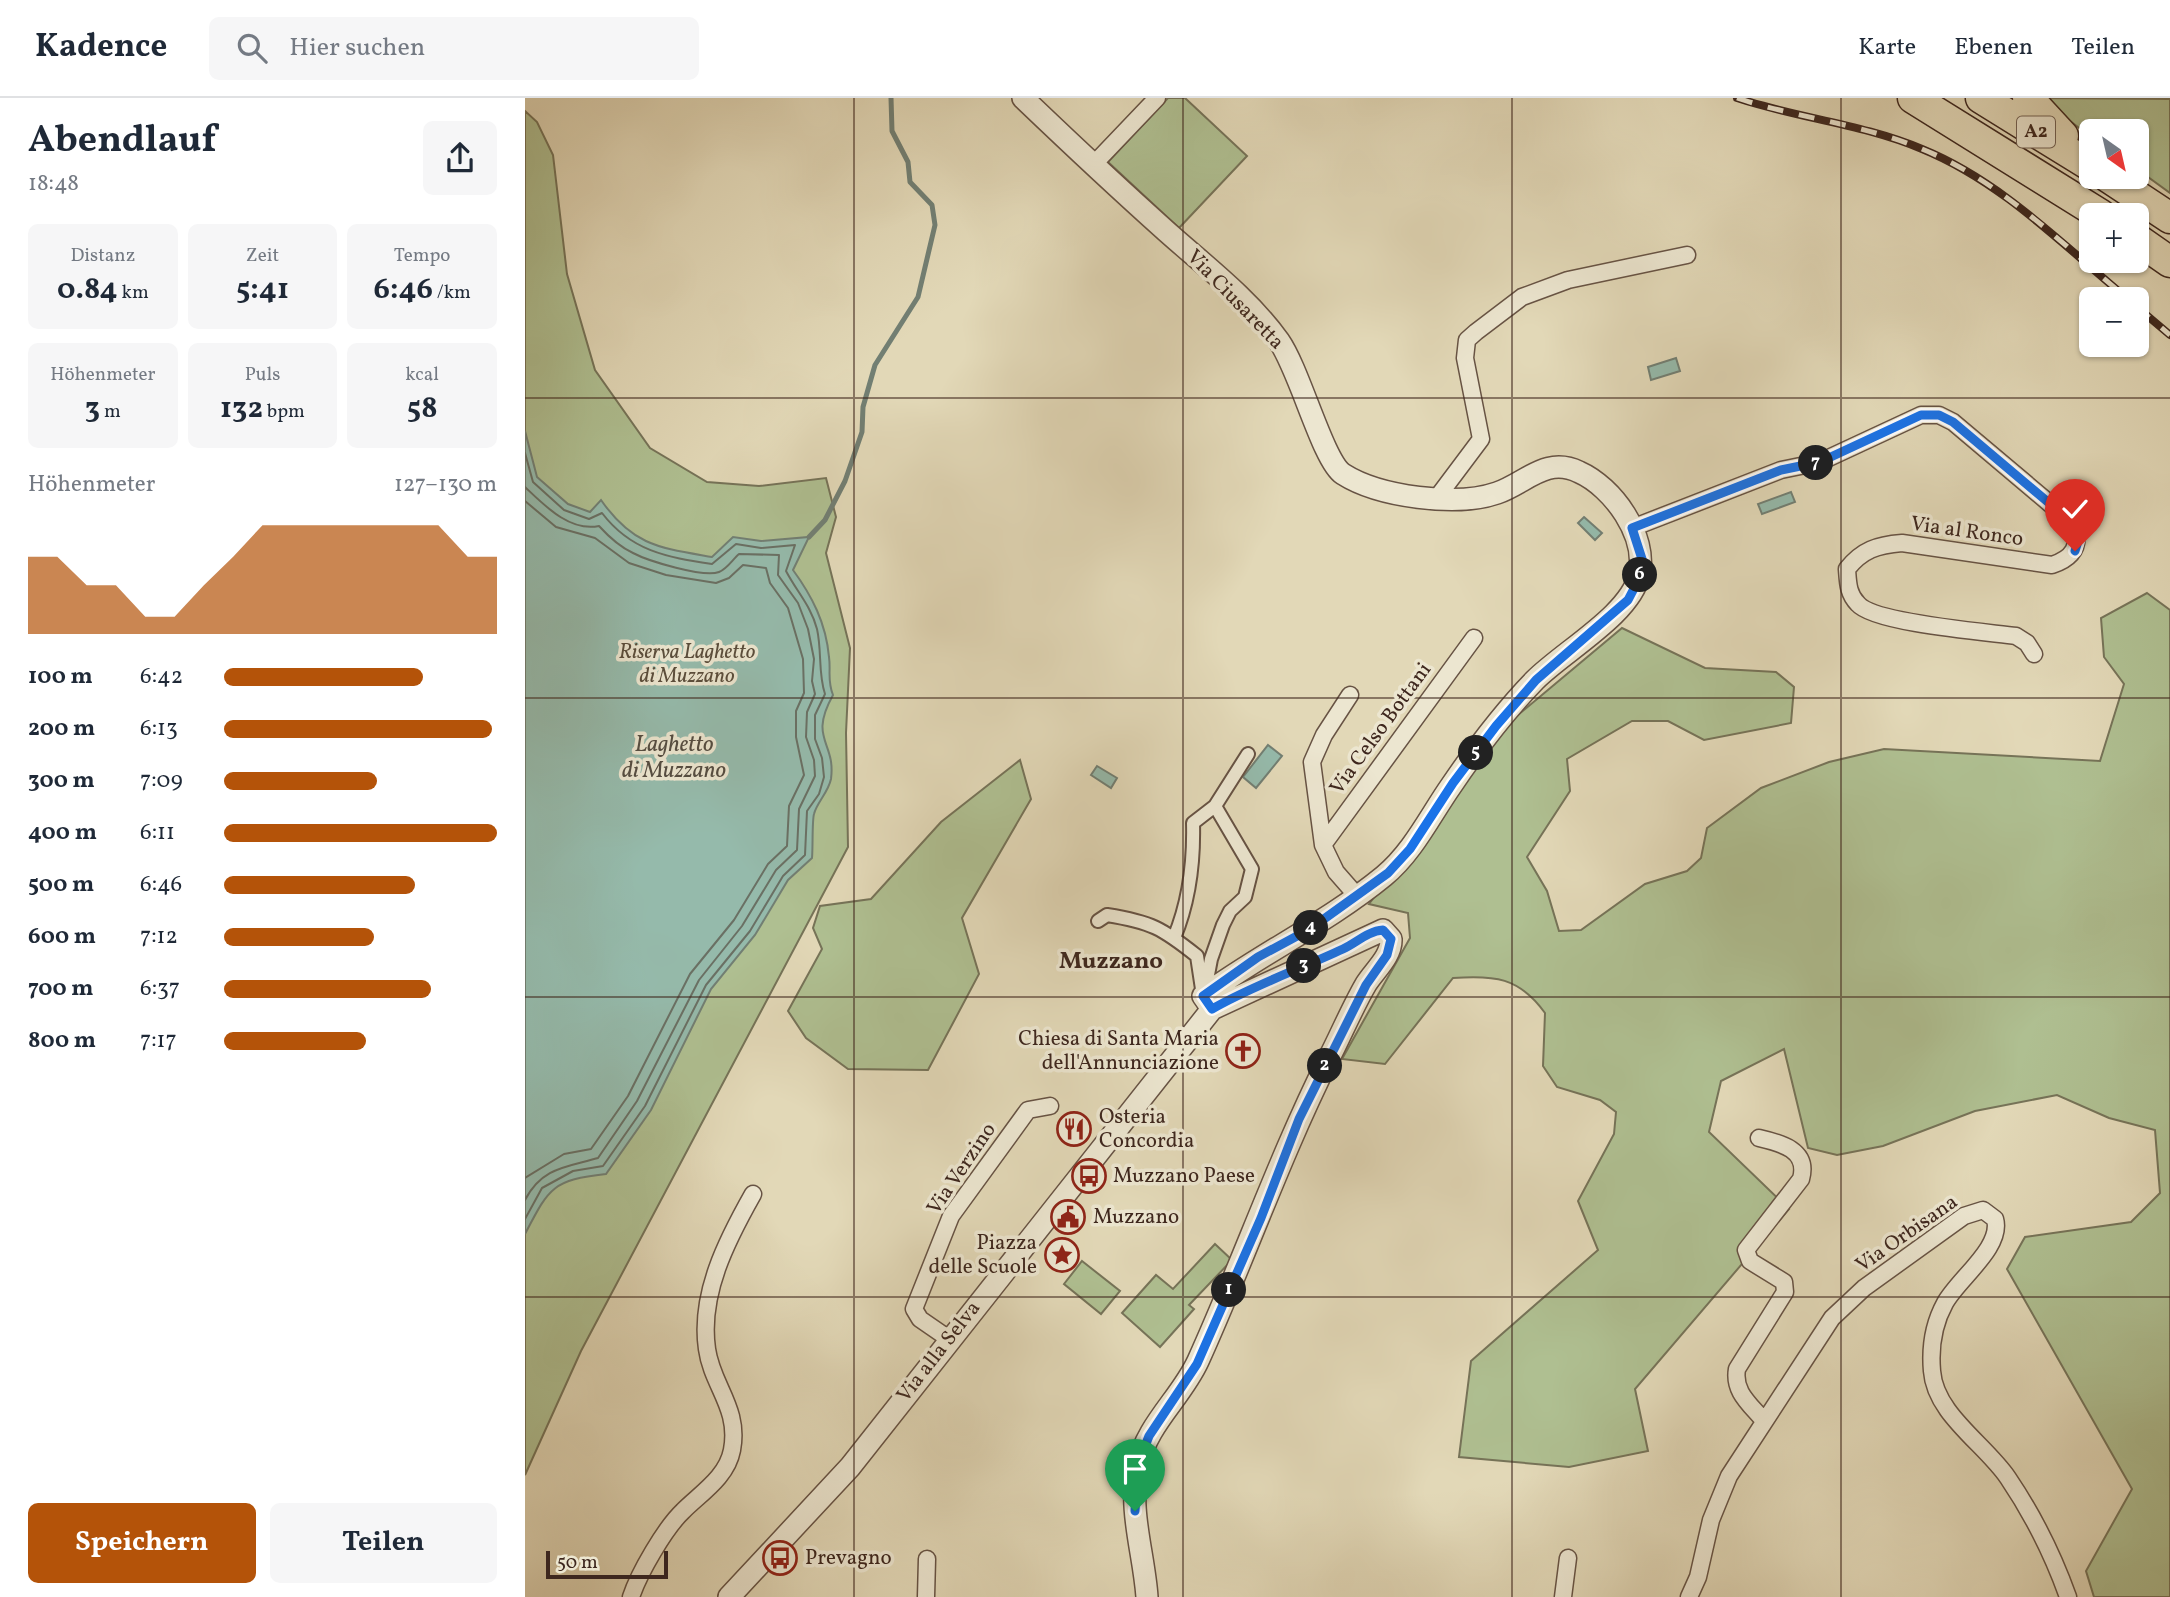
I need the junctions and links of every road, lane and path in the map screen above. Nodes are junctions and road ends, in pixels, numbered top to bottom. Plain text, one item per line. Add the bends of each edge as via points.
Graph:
1 (1023, 98) edge
2 (1157, 98) edge
3 (1893, 98) edge
4 (1913, 98) edge
5 (1981, 98) edge
6 (2028, 98) edge
7 (1968, 131) junction
8 (2079, 152) edge
9 (2079, 158) edge
10 (1094, 164) junction
11 (2126, 189) edge
12 (2082, 203) edge
13 (2170, 218) edge
14 (2149, 247) edge
15 (1687, 256) dead end
16 (2170, 262) edge
17 (1436, 499) junction
18 (1632, 528) junction
19 (1474, 638) dead end
20 (2034, 654) dead end
21 (1350, 695) dead end
22 (1248, 754) dead end
23 (1215, 806) junction
24 (1323, 845) junction
25 (1357, 896) junction
26 (1098, 921) dead end
27 (1174, 938) junction
28 (1208, 1003) junction
29 (1050, 1105) dead end
30 (1759, 1138) dead end
31 (753, 1194) dead end
32 (949, 1339) junction
33 (1764, 1421) junction
34 (1568, 1558) dead end
35 (927, 1559) dead end
36 (1698, 1577) junction
37 (631, 1597) edge
38 (729, 1597) edge
39 (926, 1597) edge
40 (1147, 1597) edge
41 (1563, 1597) edge
42 (1689, 1597) edge
43 (1703, 1597) edge
44 (2068, 1597) edge

1 - 10 street, Via Ciusaretta
2 - 10 street
3 - 7 highway, A2
4 - 7 highway, A2
5 - 9 highway, A2
6 - 8 highway, A2
7 - 12 highway, A2
10 - 17 street, Via Ciusaretta via 1277,339 1292,362 1329,459 1341,473 1402,494
11 - 13 highway
14 - 16 highway
15 - 17 street via 1568,280 1522,297 1476,332 1468,340 1465,358 1481,439
17 - 18 street, Via Ciusaretta via 1498,493 1539,470 1562,466 1579,471 1603,488
18 - 20 street, Via al Ronco via 1781,470 1820,462 1921,415 1939,415 2074,524 2079,538 2075,551 2052,565 1902,543 1883,545 1860,553 1847,569 1849,590 1859,606 1881,617 2016,636
18 - 25 street, Via Ciusaretta via 1642,559 1639,579 1628,600 1536,680 1460,774 1410,849
19 - 24 street, Via Celso Bottani
21 - 24 street, Via Celso Bottani via 1311,762
22 - 23 street
23 - 27 street via 1193,823 1194,858 1185,911
23 - 28 street via 1252,869 1245,897 1230,911 1211,959
24 - 25 street, Via Celso Bottani via 1336,872
25 - 28 street, Via Ciusaretta via 1258,957
26 - 27 street via 1107,915 1139,920
27 - 28 street via 1197,956
28 - 32 street, Via alla Selva via 1186,1039
28 - 40 street via 1235,996 1375,931 1383,930 1391,939 1387,955 1366,985 1299,1119 1197,1364 1142,1451 1135,1502
29 - 32 street, Via Verzino via 1028,1110 946,1227 914,1309 920,1320
30 - 33 street via 1782,1143 1799,1155 1804,1168 1746,1250 1750,1261 1784,1282 1785,1292 1737,1370 1735,1381
31 - 37 street via 725,1245 708,1301 707,1350 734,1420 732,1452 711,1489 681,1512
32 - 38 street, Via alla Selva via 850,1467
33 - 36 street, Via Orbisana via 1722,1490
33 - 44 street, Via Orbisana via 1832,1318 1864,1288 1963,1216 1983,1210 1989,1213 1997,1227 1995,1237 1945,1302 1937,1321 1934,1383 1944,1402 2006,1474 2057,1565
34 - 41 street
35 - 39 street
36 - 42 street, Via Orbisana
36 - 43 street, Via Orbisana via 1705,1583

